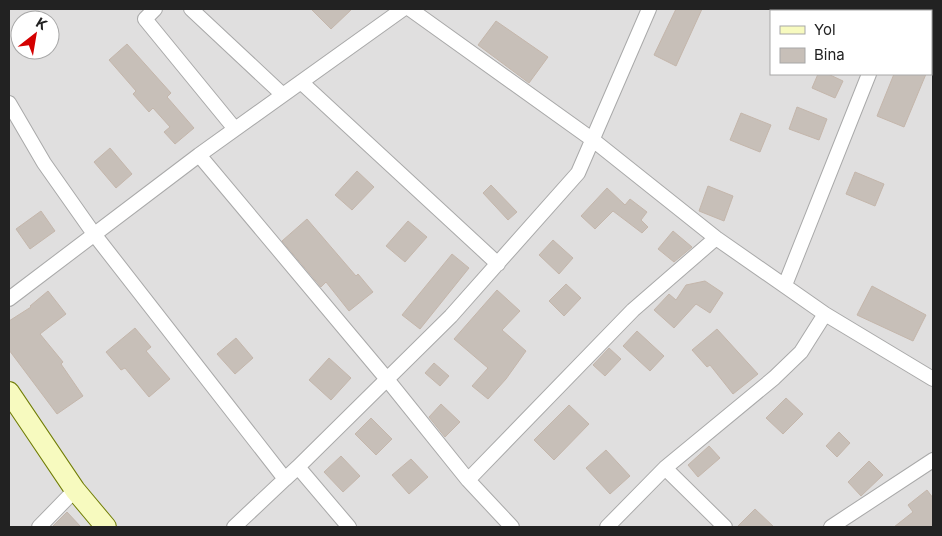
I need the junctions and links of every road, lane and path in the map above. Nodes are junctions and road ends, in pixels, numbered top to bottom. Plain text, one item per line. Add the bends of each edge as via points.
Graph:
1 (155, 9) edge
2 (191, 9) edge
3 (403, 9) edge
4 (410, 9) edge
5 (649, 9) edge
6 (869, 75) edge
7 (301, 82) junction
8 (283, 95) junction
9 (9, 103) edge
10 (235, 130) junction
11 (593, 140) junction
12 (199, 155) junction
13 (94, 234) junction
14 (716, 238) junction
15 (498, 264) junction
16 (785, 285) junction
17 (9, 299) edge
18 (826, 314) junction
19 (932, 375) edge
20 (386, 378) junction
21 (9, 392) edge
22 (933, 460) edge
23 (298, 467) junction
24 (665, 468) junction
25 (285, 479) junction
26 (468, 480) junction
27 (75, 490) junction
28 (40, 527) edge
29 (106, 527) edge
30 (234, 527) edge
31 (349, 527) edge
32 (512, 527) edge
33 (607, 527) edge
34 (725, 527) edge
35 (831, 527) edge

1 - 10 street via 145,19
2 - 8 street
3 - 7 street
4 - 11 street
5 - 11 street
6 - 16 street
7 - 8 street
7 - 15 street
8 - 10 street
9 - 13 street via 44,163
10 - 12 street
11 - 14 street
11 - 15 street via 578,173
12 - 13 street
12 - 20 street
13 - 17 street
13 - 25 street
14 - 16 street
14 - 26 street via 633,310
15 - 20 street via 451,316
16 - 18 street
18 - 19 street
18 - 24 street via 801,352 774,378
20 - 23 street
20 - 26 street
21 - 27 street
22 - 35 street
23 - 25 street
23 - 31 street
24 - 33 street
24 - 34 street
25 - 30 street
26 - 32 street
27 - 28 street
27 - 29 street

